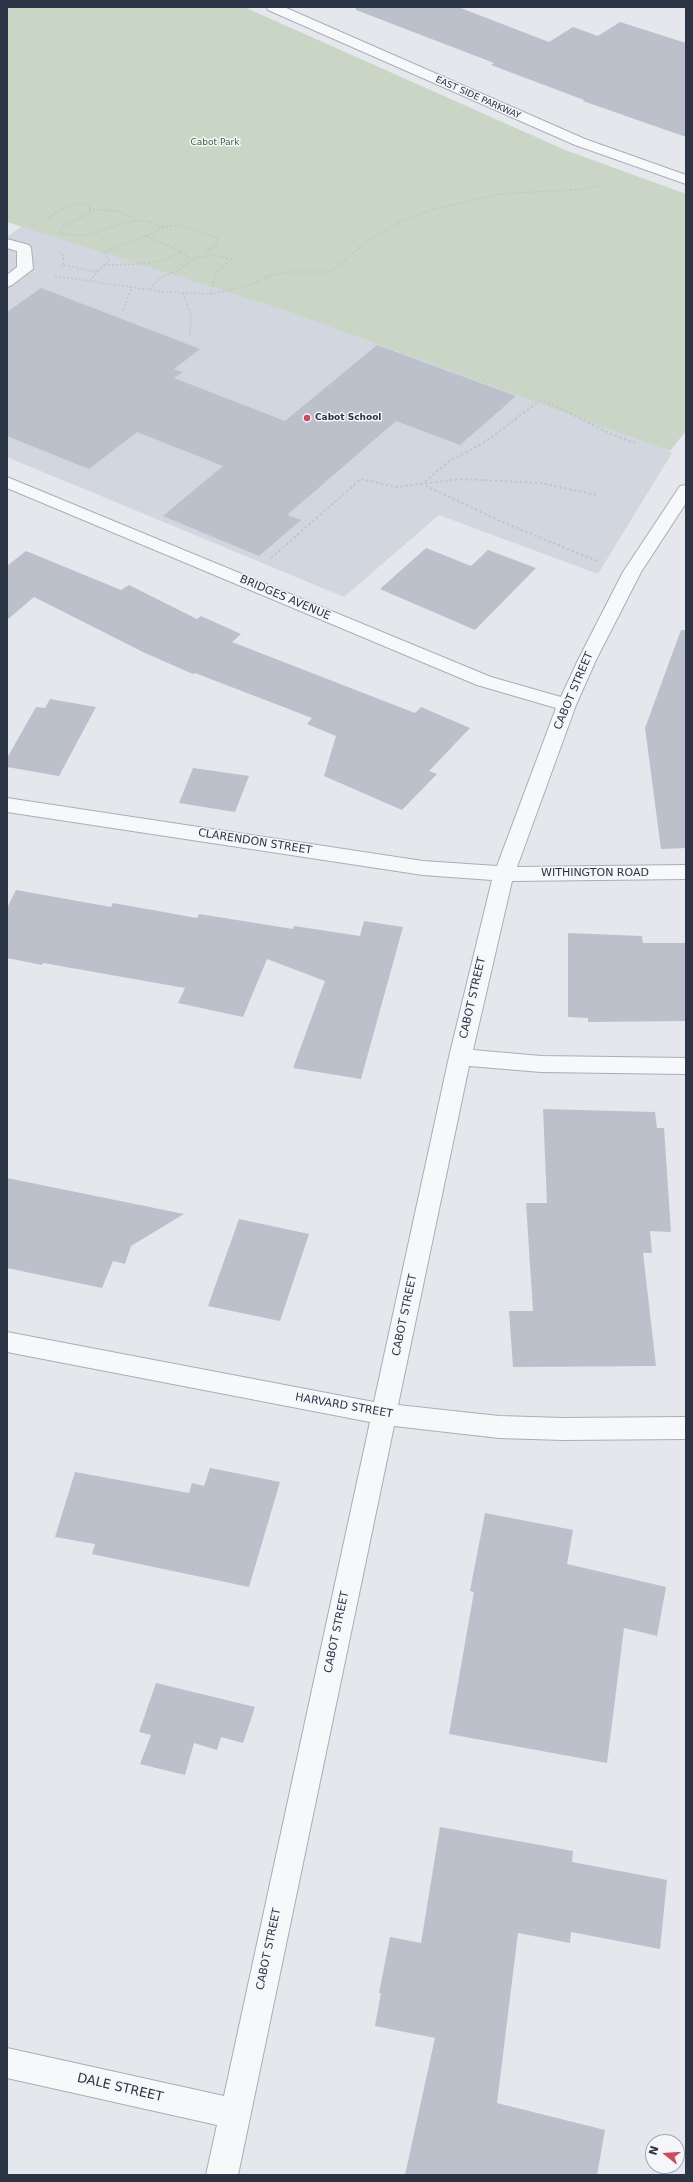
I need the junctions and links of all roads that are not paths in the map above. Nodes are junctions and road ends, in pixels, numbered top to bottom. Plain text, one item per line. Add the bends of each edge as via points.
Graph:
1 (273, 7) edge
2 (686, 180) edge
3 (7, 243) edge
4 (7, 282) edge
5 (7, 482) edge
6 (682, 501) edge
7 (567, 705) junction
8 (7, 805) edge
9 (686, 872) edge
10 (504, 874) junction
11 (460, 1057) junction
12 (686, 1066) edge
13 (7, 1342) edge
14 (384, 1414) junction
15 (686, 1428) edge
16 (7, 2063) edge
17 (234, 2114) junction
18 (222, 2175) edge

1 - 2 street, EAST SIDE PARKWAY via 580,142
3 - 4 street via 24,248 25,269
5 - 7 street, BRIDGES AVENUE via 484,681
6 - 7 street, CABOT STREET via 632,572
7 - 10 street, CABOT STREET
8 - 10 street, CLARENDON STREET via 423,868
9 - 10 street, WITHINGTON ROAD
10 - 11 street, CABOT STREET
11 - 12 street via 541,1064
11 - 14 street, CABOT STREET
13 - 14 street, HARVARD STREET
14 - 15 street, HARVARD STREET via 499,1427
14 - 17 street, CABOT STREET
16 - 17 street, DALE STREET
17 - 18 street, CABOT STREET

